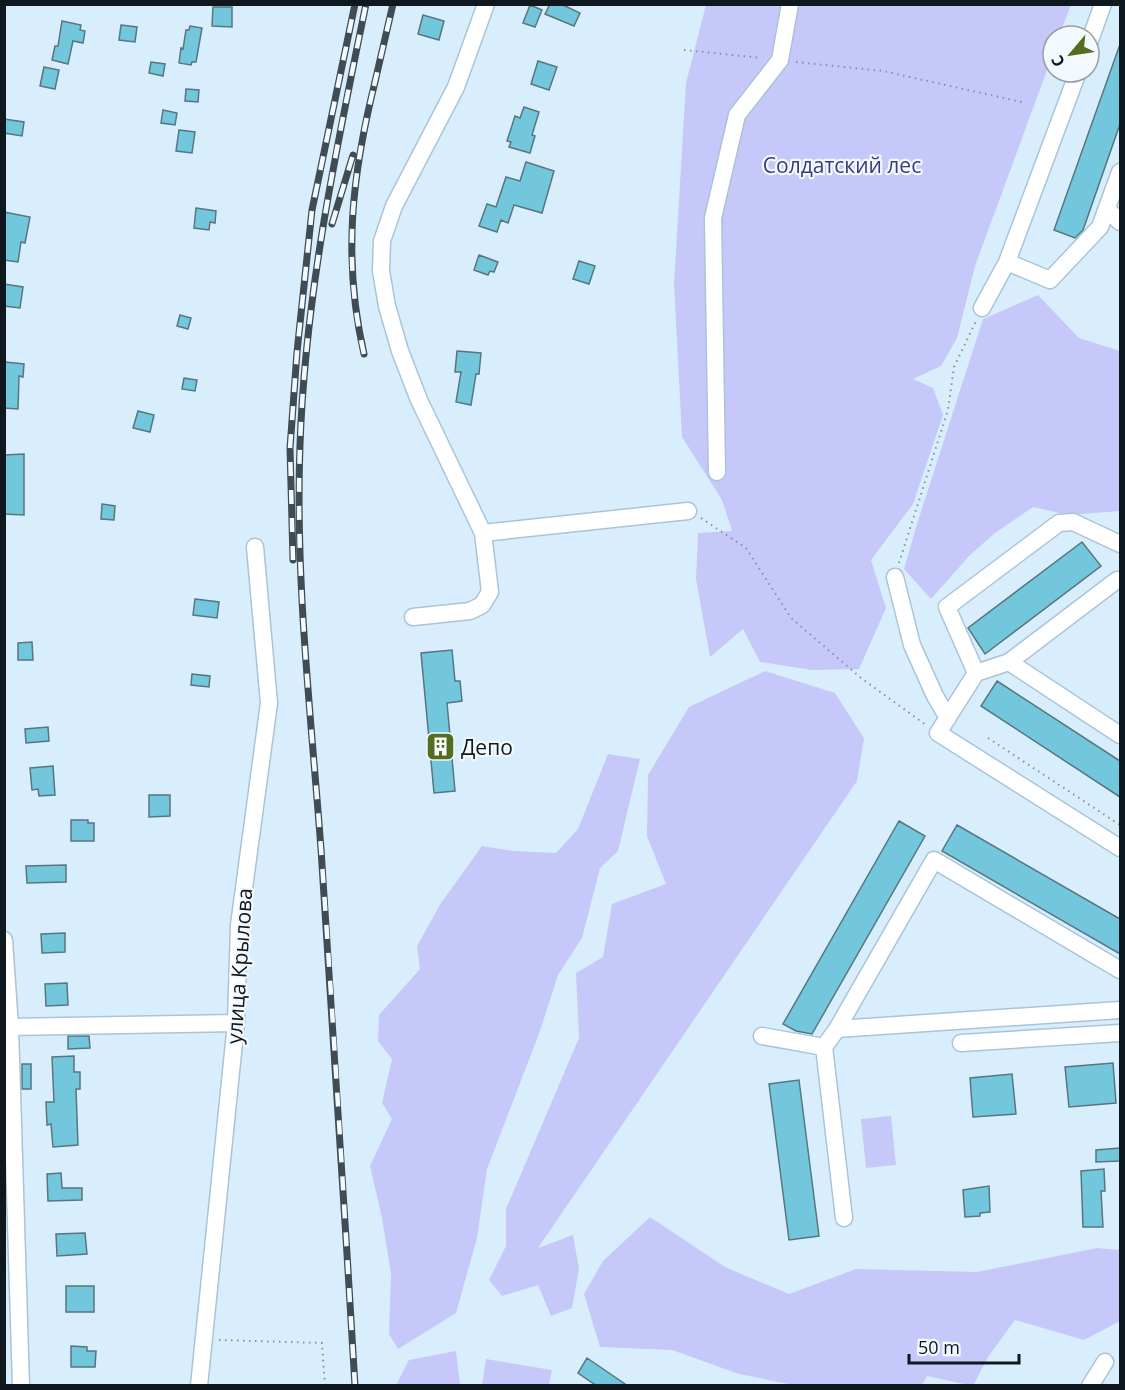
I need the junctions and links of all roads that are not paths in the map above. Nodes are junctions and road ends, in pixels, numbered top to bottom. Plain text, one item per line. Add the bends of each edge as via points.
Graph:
1 (486, 4) edge
2 (790, 4) edge
3 (1103, 4) edge
4 (1096, 24) edge
5 (1074, 84) edge
6 (1120, 172) edge
7 (1107, 209) junction
8 (1120, 222) edge
9 (1007, 262) junction
10 (981, 308) road end
11 (717, 472) dead end
12 (688, 511) road end
13 (483, 533) junction
14 (1120, 544) edge
15 (255, 547) dead end
16 (895, 577) road end
17 (1120, 580) edge
18 (412, 617) dead end
19 (1008, 662) junction
20 (976, 673) junction
21 (948, 718) junction
22 (1120, 735) edge
23 (1120, 848) edge
24 (4, 940) edge
25 (1120, 970) edge
26 (1120, 1010) edge
27 (237, 1023) junction
28 (10, 1027) junction
29 (837, 1029) junction
30 (1120, 1033) edge
31 (762, 1036) dead end
32 (961, 1044) dead end
33 (824, 1047) junction
34 (844, 1218) dead end
35 (1105, 1362) dead end
36 (21, 1386) edge
37 (199, 1386) edge
38 (1090, 1386) edge

1 - 13 street via 456,87 394,206 382,241 381,271 387,306 419,400
2 - 11 street via 780,60 737,115 713,218
3 - 4 street
5 - 9 street
6 - 7 street
7 - 8 street
7 - 9 street via 1100,227 1050,280
9 - 10 street
12 - 13 street
13 - 18 street via 490,587 485,602 470,611
14 - 20 street via 1073,522 1059,523 947,607
15 - 27 street, улица Крылова via 269,703 239,925
16 - 21 street via 912,645
17 - 19 street
19 - 20 street
19 - 22 street
20 - 21 street
21 - 23 street via 938,733
24 - 28 street
25 - 29 street via 934,860
26 - 29 street
27 - 28 street
27 - 37 street, улица Крылова
28 - 36 street
29 - 33 street
30 - 32 street
31 - 33 street
33 - 34 street
35 - 38 street

